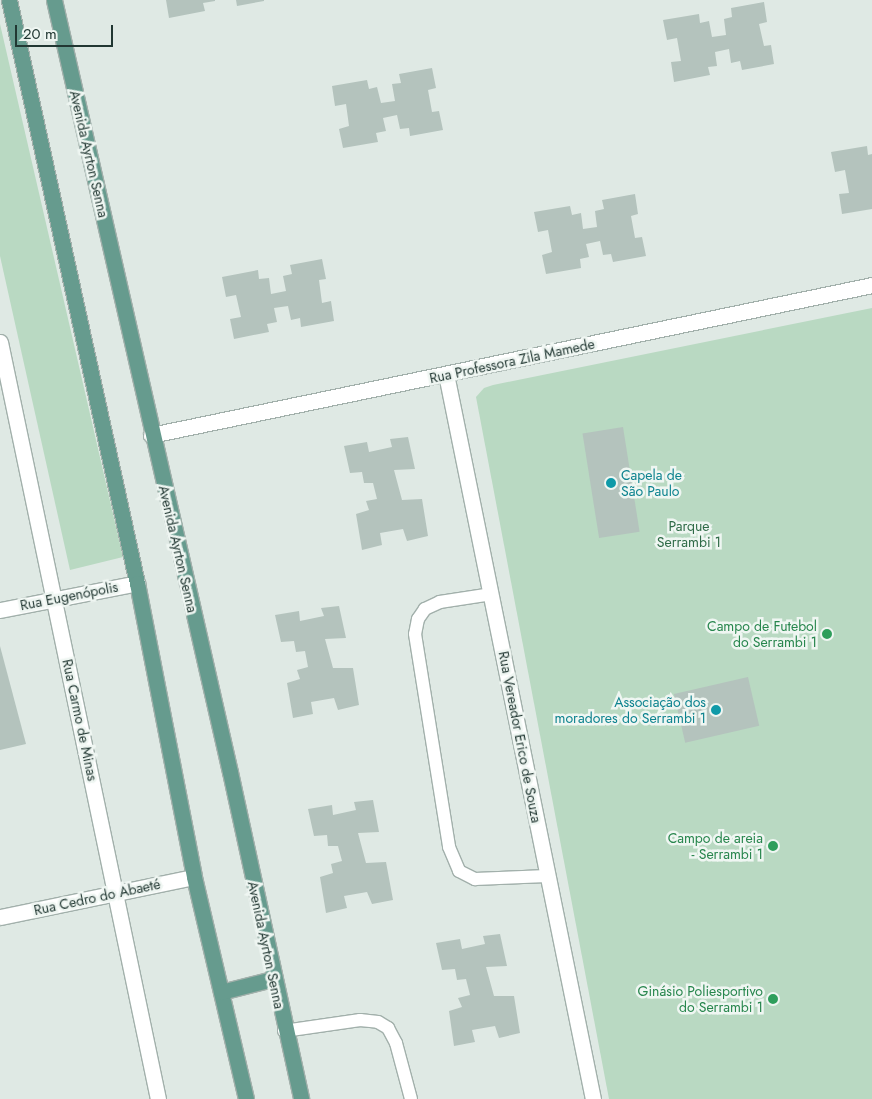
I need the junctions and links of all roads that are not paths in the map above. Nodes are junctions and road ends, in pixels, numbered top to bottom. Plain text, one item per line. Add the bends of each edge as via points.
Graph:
1 (9, 0) edge
2 (54, 0) edge
3 (872, 285) edge
4 (0, 342) edge
5 (446, 374) junction
6 (151, 435) junction
7 (137, 582) junction
8 (492, 594) junction
9 (54, 599) junction
10 (0, 610) edge
11 (194, 876) junction
12 (547, 876) junction
13 (116, 893) junction
14 (0, 917) edge
15 (272, 979) junction
16 (221, 992) junction
17 (284, 1030) junction
18 (158, 1099) edge
19 (246, 1099) edge
20 (300, 1099) edge
21 (411, 1099) edge
22 (593, 1099) edge

1 - 7 main road
2 - 6 main road, Avenida Ayrton Senna
3 - 5 street, Rua Professora Zila Mamede
4 - 9 street, Rua Carmo de Minas
5 - 6 street, Rua Professora Zila Mamede
5 - 8 street, Rua Vereador Erico de Souza
6 - 15 main road, Avenida Ayrton Senna via 230,772
7 - 9 street, Rua Eugenópolis
7 - 11 main road
8 - 12 street, Rua Vereador Erico de Souza
8 - 12 lane via 440,602 425,610 418,619 415,634 449,848 459,871 474,879
9 - 10 street, Rua Eugenópolis
9 - 13 street, Rua Carmo de Minas
11 - 13 street, Rua Cedro do Abaeté
11 - 16 main road
12 - 22 street, Rua Vereador Erico de Souza
13 - 14 street, Rua Cedro do Abaeté
13 - 18 street, Rua Carmo de Minas
15 - 16 main road
15 - 17 main road, Avenida Ayrton Senna
16 - 19 main road
17 - 20 main road, Avenida Ayrton Senna
17 - 21 lane via 360,1020 378,1022 388,1028 396,1044

